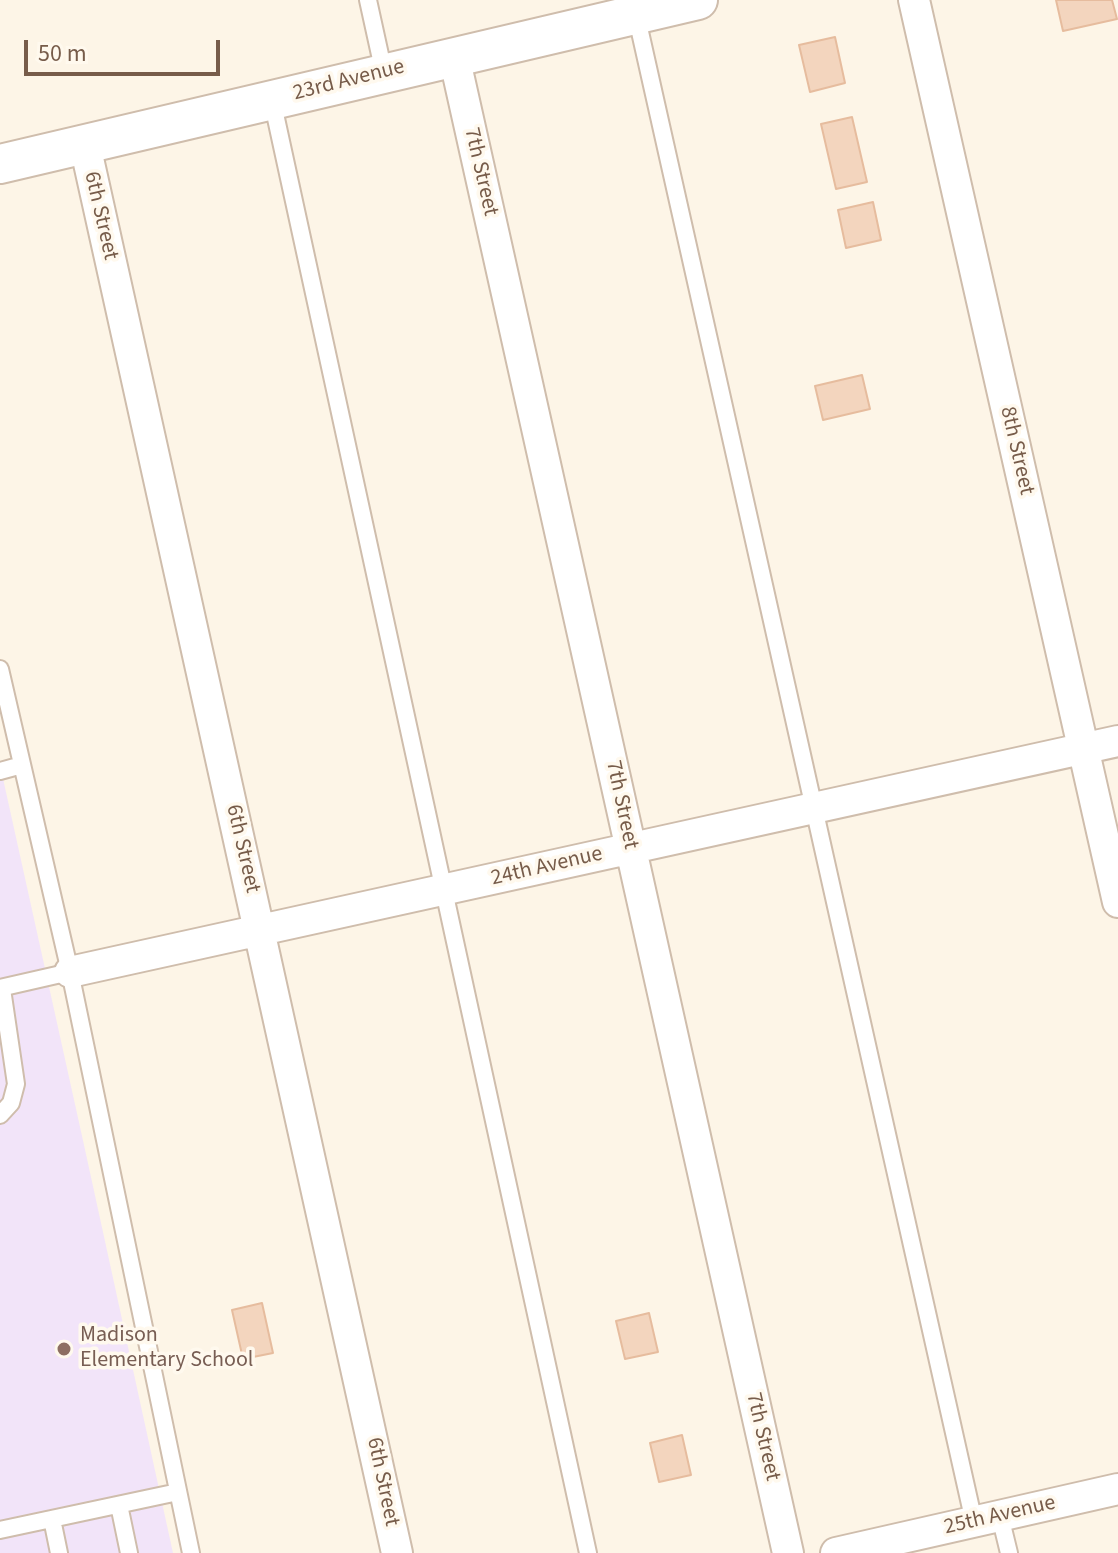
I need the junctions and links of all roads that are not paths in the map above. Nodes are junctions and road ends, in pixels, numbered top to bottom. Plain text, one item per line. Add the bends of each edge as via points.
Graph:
1 (368, 0) edge
2 (698, 0) edge
3 (914, 0) edge
4 (636, 14) junction
5 (454, 56) junction
6 (384, 73) junction
7 (272, 100) junction
8 (85, 145) junction
9 (0, 164) edge
10 (0, 669) edge
11 (1118, 741) edge
12 (1084, 749) junction
13 (22, 765) junction
14 (0, 771) edge
15 (814, 808) junction
16 (630, 848) junction
17 (444, 890) junction
18 (1118, 902) edge
19 (260, 930) junction
20 (70, 972) junction
21 (1, 988) edge
22 (0, 1115) edge
23 (1118, 1489) edge
24 (178, 1492) junction
25 (119, 1505) junction
26 (52, 1519) junction
27 (987, 1519) junction
28 (0, 1530) edge
29 (59, 1553) edge
30 (129, 1553) edge
31 (191, 1553) edge
32 (397, 1553) edge
33 (588, 1553) edge
34 (788, 1553) edge
35 (836, 1553) edge
36 (1009, 1553) edge

1 - 6 lane
2 - 4 street, 23rd Avenue
3 - 12 street, 8th Street
4 - 5 street, 23rd Avenue
4 - 15 lane
5 - 6 street, 23rd Avenue
5 - 16 street, 7th Street
6 - 7 street, 23rd Avenue
7 - 8 street, 23rd Avenue
7 - 17 lane
8 - 9 street, 23rd Avenue
8 - 19 street, 6th Street
10 - 13 lane
11 - 12 street, 24th Avenue
12 - 15 street, 24th Avenue
12 - 18 street, 8th Street
13 - 14 lane
13 - 20 lane
15 - 16 street, 24th Avenue
15 - 27 lane
16 - 17 street, 24th Avenue
16 - 34 street, 7th Street
17 - 19 street, 24th Avenue
17 - 33 lane
19 - 20 street, 24th Avenue
19 - 32 street, 6th Street
20 - 21 lane
20 - 24 lane
21 - 22 lane via 16,1084 11,1103
23 - 27 street, 25th Avenue
24 - 25 lane
24 - 31 lane
25 - 26 lane
25 - 30 lane
26 - 28 lane
26 - 29 lane
27 - 35 street, 25th Avenue
27 - 36 lane

